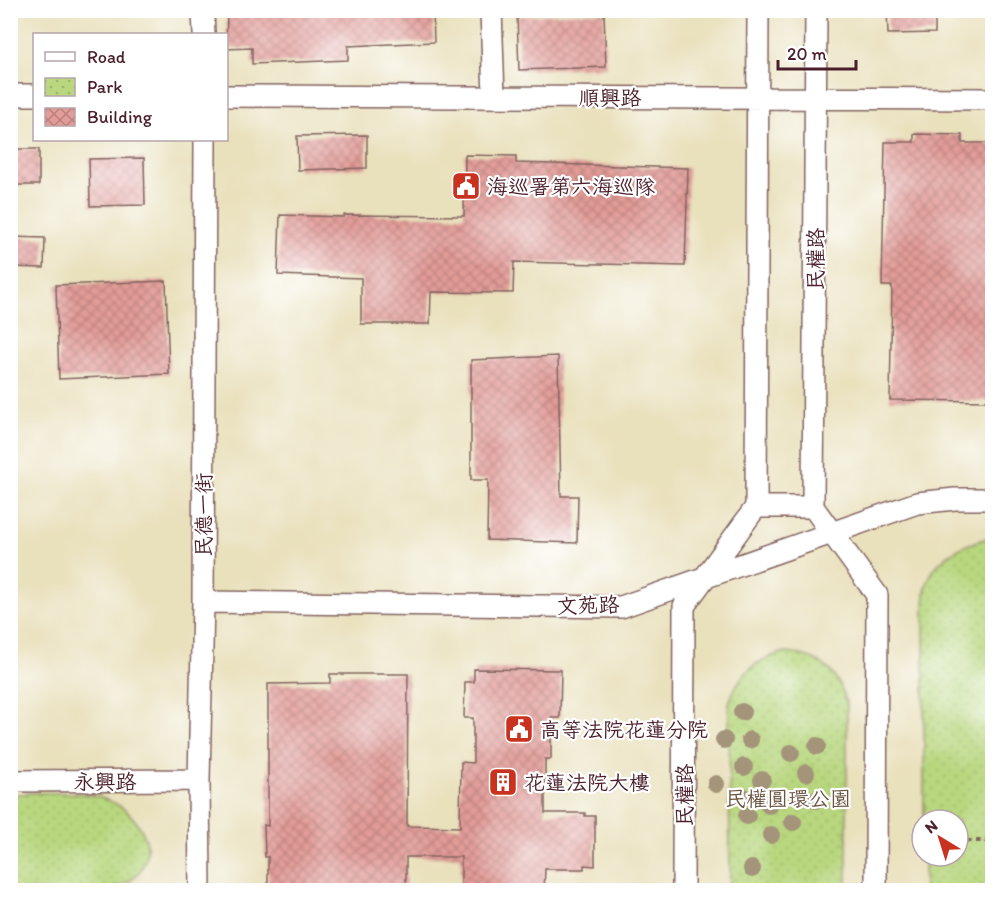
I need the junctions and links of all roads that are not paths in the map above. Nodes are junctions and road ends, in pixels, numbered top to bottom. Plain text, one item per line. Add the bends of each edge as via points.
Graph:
1 (203, 10) edge
2 (491, 10) edge
3 (758, 10) edge
4 (816, 10) edge
5 (204, 33) edge
6 (10, 95) edge
7 (33, 95) edge
8 (228, 96) edge
9 (494, 97) junction
10 (757, 98) junction
11 (816, 99) junction
12 (993, 99) edge
13 (205, 141) edge
14 (993, 499) edge
15 (756, 507) junction
16 (813, 507) junction
17 (832, 533) junction
18 (705, 578) junction
19 (203, 602) junction
20 (199, 780) junction
21 (10, 781) edge
22 (200, 891) edge
23 (683, 891) edge
24 (876, 891) edge

1 - 5 street
2 - 9 street
3 - 10 street
4 - 11 street, 民權路
6 - 7 street
8 - 9 street, 順興路
9 - 10 street, 順興路
10 - 11 street, 順興路
10 - 15 street
11 - 12 street, 順興路
11 - 16 street, 民權路
13 - 19 street, 民德一街
14 - 17 street, 文苑路 via 917,503
15 - 16 street
15 - 18 street, 民權路
16 - 17 street
17 - 18 street, 文苑路
17 - 24 street via 877,595
18 - 19 street, 文苑路 via 621,607
18 - 23 street, 民權路 via 684,606
19 - 20 street, 民德一街
20 - 21 street, 永興路
20 - 22 street, 民德一街

